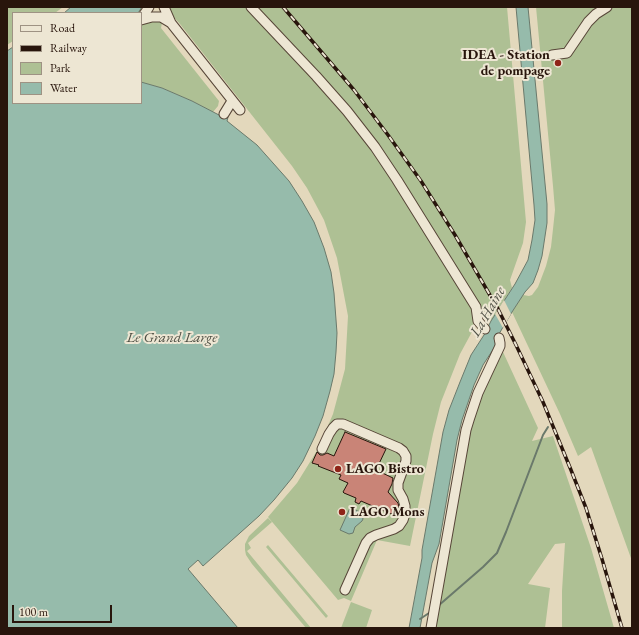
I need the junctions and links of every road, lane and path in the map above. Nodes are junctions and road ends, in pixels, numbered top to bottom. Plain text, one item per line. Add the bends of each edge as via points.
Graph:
1 (149, 7) edge
2 (164, 7) edge
3 (251, 7) edge
4 (607, 7) edge
5 (142, 18) edge
6 (142, 20) edge
7 (171, 23) junction
8 (552, 55) dead end
9 (232, 101) junction
10 (240, 110) dead end
11 (224, 114) dead end
12 (485, 329) dead end
13 (499, 338) dead end
14 (322, 449) dead end
15 (345, 590) dead end
16 (431, 628) edge

1 - 5 street
2 - 7 street
3 - 12 street via 347,111 375,147 476,307 478,321
4 - 8 street via 588,22 567,53
6 - 7 street via 161,17
7 - 9 street
9 - 10 street
9 - 11 street
13 - 16 street via 500,346 478,392 466,430
14 - 15 street via 333,428 337,424 343,424 399,448 406,456 398,483 398,490 405,506 403,520 394,530 370,538

